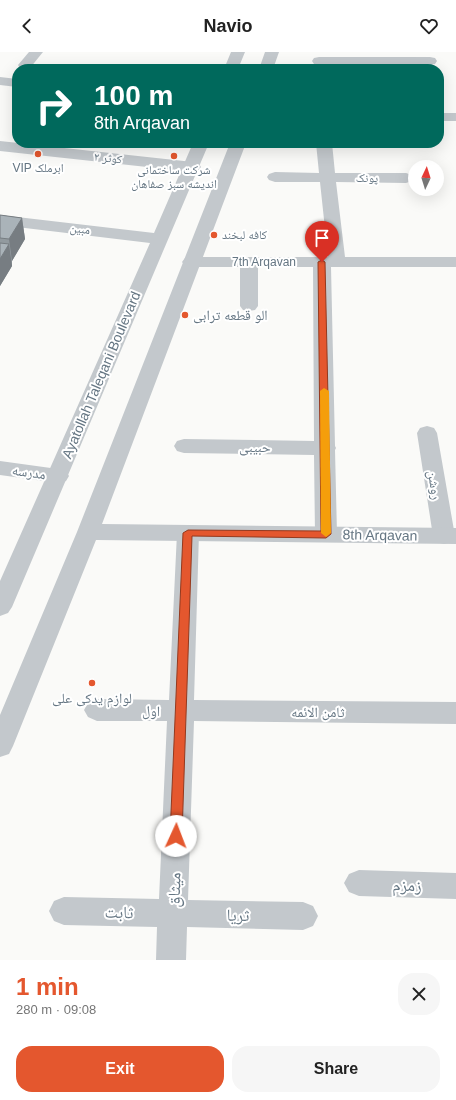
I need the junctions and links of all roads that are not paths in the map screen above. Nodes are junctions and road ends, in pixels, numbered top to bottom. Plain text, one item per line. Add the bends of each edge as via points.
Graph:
1 (36, 52) edge
2 (222, 52) edge
3 (272, 52) edge
4 (238, 53) edge
5 (318, 61) dead end
6 (430, 61) dead end
7 (25, 64) dead end
8 (233, 64) edge
9 (268, 64) edge
10 (370, 64) edge
11 (398, 64) edge
12 (0, 81) edge
13 (12, 82) edge
14 (444, 118) edge
15 (455, 120) edge
16 (0, 146) edge
17 (12, 147) edge
18 (18, 148) edge
19 (199, 148) edge
20 (236, 148) edge
21 (325, 148) edge
22 (193, 167) junction
23 (275, 177) dead end
24 (328, 177) junction
25 (406, 178) dead end
26 (0, 220) edge
27 (160, 239) junction
28 (191, 262) junction
29 (249, 262) junction
30 (330, 262) junction
31 (456, 262) edge
32 (249, 306) dead end
33 (427, 433) dead end
34 (184, 446) dead end
35 (326, 448) junction
36 (0, 468) edge
37 (58, 476) junction
38 (88, 532) junction
39 (188, 533) junction
40 (326, 534) junction
41 (450, 536) edge
42 (0, 607) edge
43 (97, 710) dead end
44 (181, 711) junction
45 (456, 713) edge
46 (0, 746) edge
47 (359, 883) dead end
48 (456, 886) edge
49 (64, 911) dead end
50 (173, 914) junction
51 (303, 916) dead end
52 (171, 960) edge

1 - 7 street
2 - 4 street
3 - 9 street
4 - 8 street
5 - 10 street
6 - 11 street
12 - 13 street
14 - 15 street
16 - 17 street, کوثر ۲
18 - 22 street, کوثر ۲
19 - 22 street, Ayatollah Taleqani Boulevard
20 - 28 street
21 - 24 street
22 - 27 street, Ayatollah Taleqani Boulevard
23 - 24 street, پونک
24 - 25 street, پونک
24 - 30 street
26 - 27 street, مبین
27 - 37 street, Ayatollah Taleqani Boulevard
28 - 29 street, 7th Arqavan
28 - 38 street
29 - 30 street, 7th Arqavan
29 - 32 street
30 - 31 street, 7th Arqavan
30 - 35 street
33 - 41 street, روشن
34 - 35 street, حبیبی
35 - 40 street
36 - 37 street, مدرسه
37 - 42 street, Ayatollah Taleqani Boulevard
38 - 39 street, 8th Arqavan
38 - 46 street
39 - 40 street, 8th Arqavan
39 - 44 street, میثاق
40 - 41 street, 8th Arqavan
43 - 44 street, اول
44 - 45 street, ثامن الائمه
44 - 50 street, میثاق
47 - 48 street, زمزم
49 - 50 street, ثابت
50 - 51 street, ثریا
50 - 52 street, میثاق

